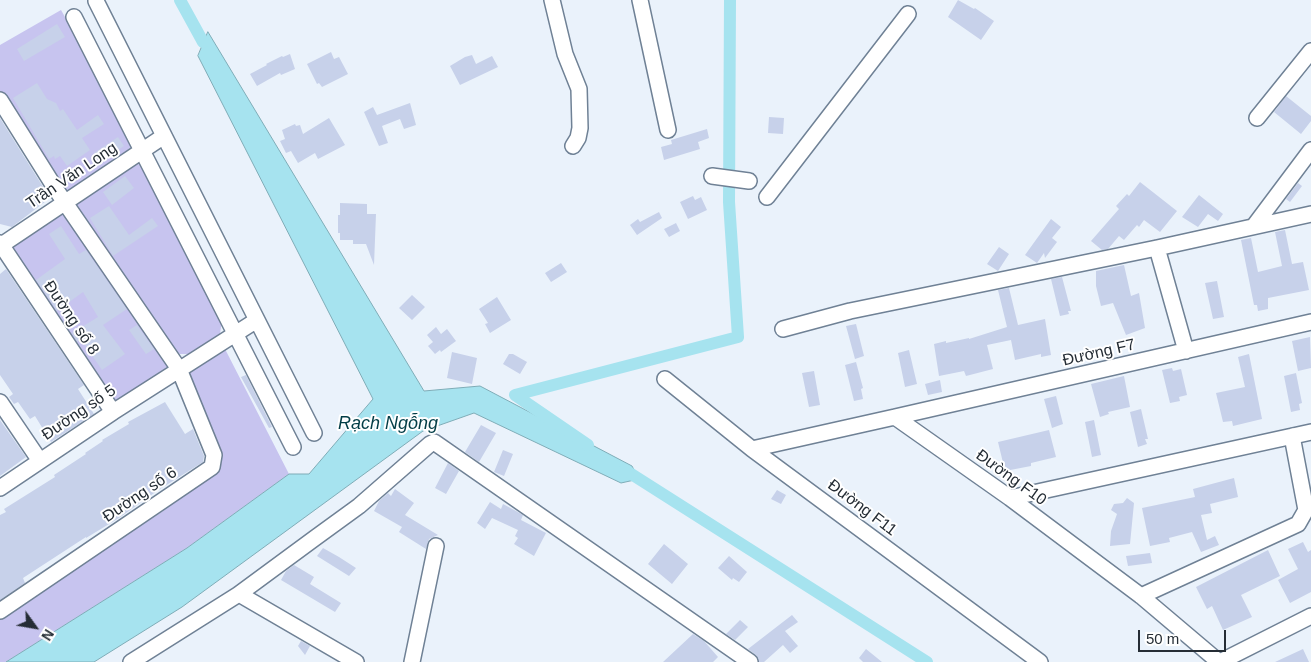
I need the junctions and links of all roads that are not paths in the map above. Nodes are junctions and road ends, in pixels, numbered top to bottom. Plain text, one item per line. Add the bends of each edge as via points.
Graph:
1 (552, 0) edge
2 (640, 0) edge
3 (96, 1) edge
4 (908, 14) dead end
5 (74, 17) dead end
6 (1311, 51) edge
7 (0, 100) edge
8 (1257, 118) dead end
9 (668, 130) dead end
10 (164, 136) junction
11 (573, 146) dead end
12 (142, 150) junction
13 (1311, 150) edge
14 (712, 176) dead end
15 (749, 181) dead end
16 (767, 197) dead end
17 (65, 202) junction
18 (1311, 214) edge
19 (1254, 226) junction
20 (0, 244) edge
21 (1157, 248) junction
22 (257, 320) junction
23 (1311, 322) edge
24 (783, 329) dead end
25 (236, 334) junction
26 (1186, 351) junction
27 (179, 369) junction
28 (665, 379) dead end
29 (0, 402) edge
30 (113, 412) junction
31 (895, 417) junction
32 (1311, 432) edge
33 (314, 433) dead end
34 (1292, 436) junction
35 (293, 447) dead end
36 (752, 449) junction
37 (40, 461) junction
38 (0, 488) edge
39 (1010, 498) junction
40 (436, 546) dead end
41 (239, 594) junction
42 (1141, 596) junction
43 (0, 611) edge
44 (1311, 616) edge
45 (131, 662) edge
46 (356, 662) edge
47 (412, 662) edge
48 (750, 662) edge
49 (1040, 662) edge
50 (1219, 662) edge

1 - 11 street via 565,54 579,89 580,128
2 - 9 street
3 - 10 street
4 - 16 street
5 - 12 street
6 - 8 street
7 - 17 street, Đường số 6
10 - 12 street, Trần Văn Long
10 - 22 street
12 - 17 street, Trần Văn Long
12 - 25 street
13 - 19 street
14 - 15 street
17 - 20 street, Trần Văn Long
17 - 27 street, Đường số 6
18 - 19 street
19 - 21 street
20 - 30 street, Đường số 8
21 - 24 street via 850,311
21 - 26 street
22 - 25 street, Đường số 5
22 - 33 street
23 - 26 street, Đường F7
25 - 27 street, Đường số 5
25 - 35 street
26 - 31 street, Đường F7
27 - 30 street, Đường số 5
27 - 43 street, Đường số 6 via 214,455 212,467
28 - 36 street, Đường F11
29 - 37 street
30 - 37 street, Đường số 5
31 - 36 street
31 - 39 street, Đường F10
32 - 34 street
34 - 39 street
34 - 42 street via 1306,510 1298,524
36 - 49 street, Đường F11
37 - 38 street, Đường số 5
39 - 42 street, Đường F10
40 - 47 street
41 - 45 street
41 - 46 street
41 - 48 street via 359,506 434,442
42 - 50 street, Đường F10
44 - 50 street

